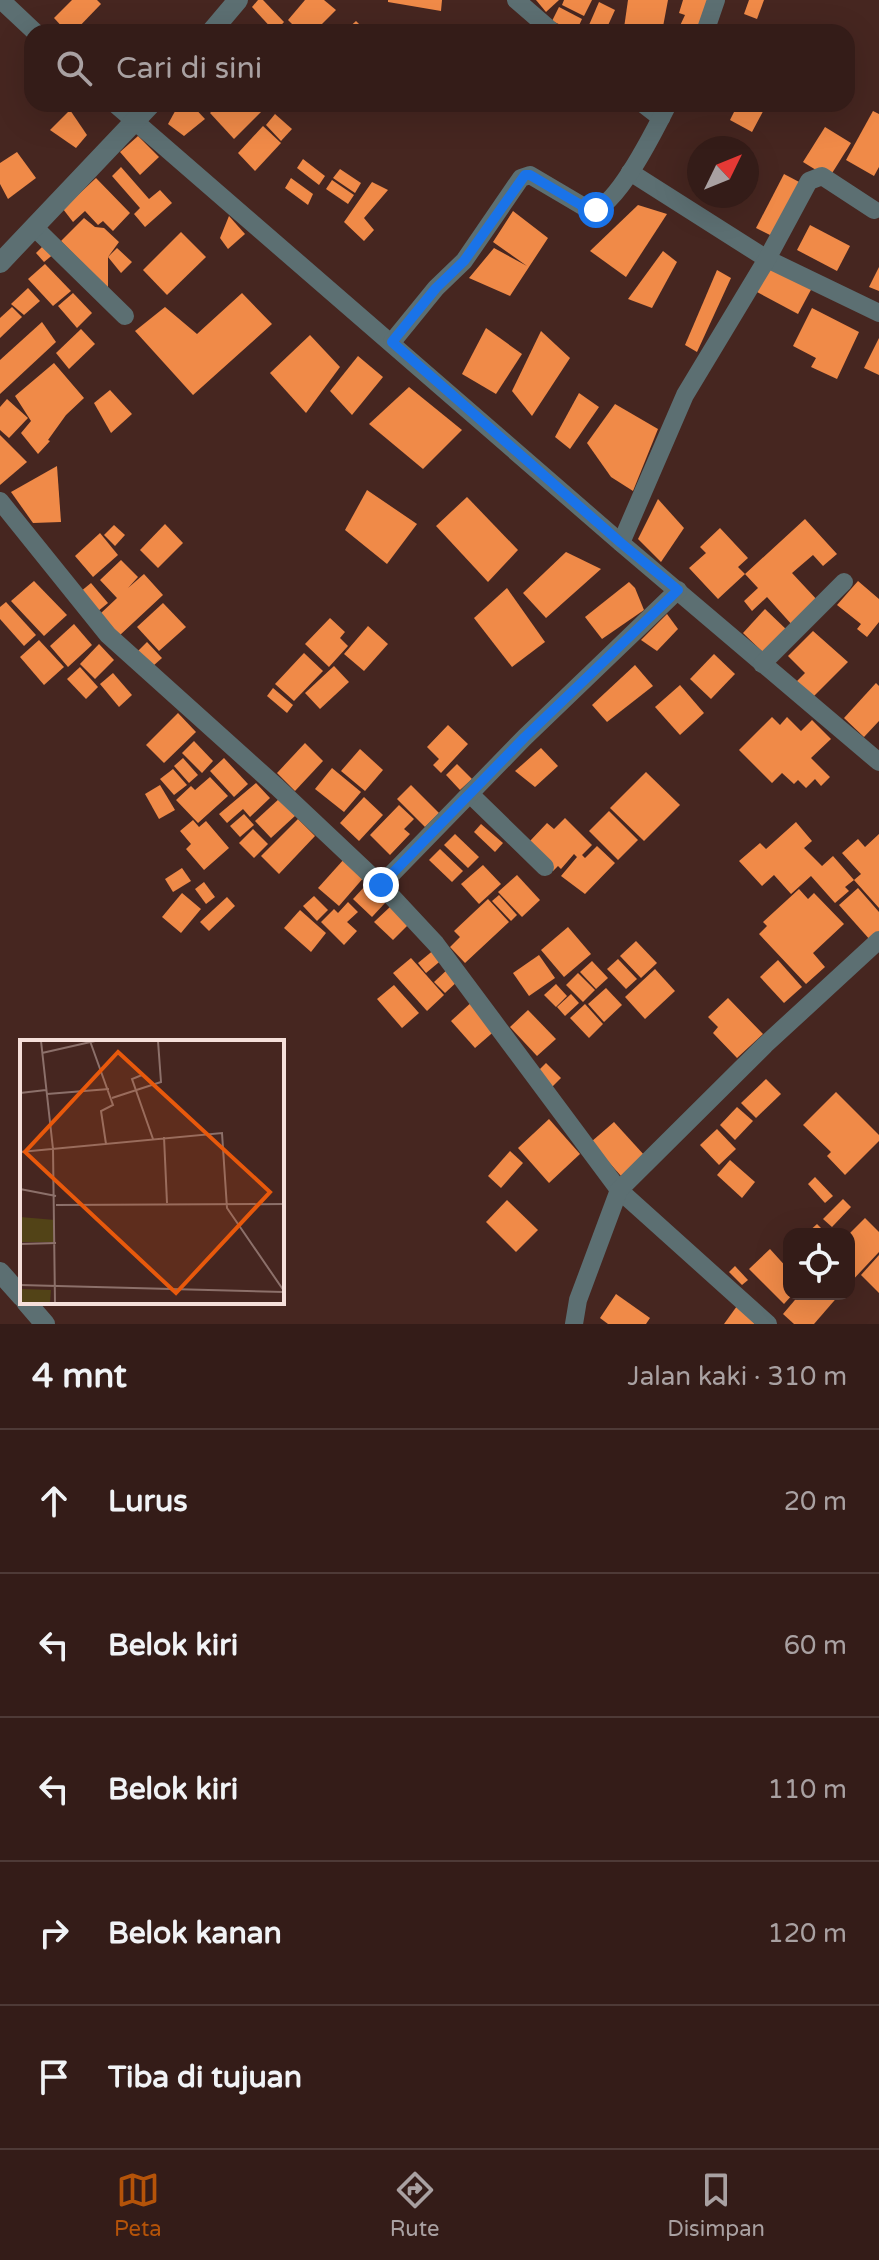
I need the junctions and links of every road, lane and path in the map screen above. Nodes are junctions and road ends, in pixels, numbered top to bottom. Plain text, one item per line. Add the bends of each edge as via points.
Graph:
1 (1, 0) edge
2 (238, 0) edge
3 (516, 0) edge
4 (716, 0) edge
5 (26, 24) edge
6 (218, 24) edge
7 (544, 24) edge
8 (708, 24) edge
9 (124, 112) edge
10 (145, 112) edge
11 (664, 112) edge
12 (136, 123) junction
13 (630, 172) junction
14 (874, 210) dead end
15 (34, 227) junction
16 (767, 259) junction
17 (0, 263) edge
18 (879, 313) edge
19 (125, 316) dead end
20 (392, 342) junction
21 (0, 501) edge
22 (621, 543) junction
23 (844, 582) dead end
24 (678, 590) junction
25 (762, 664) junction
26 (879, 762) edge
27 (470, 794) junction
28 (545, 867) dead end
29 (381, 885) junction
30 (879, 940) edge
31 (619, 1190) junction
32 (0, 1272) edge
33 (20, 1295) edge
34 (28, 1304) edge
35 (45, 1324) edge
36 (574, 1324) edge
37 (768, 1324) edge

1 - 5 street
2 - 6 street
3 - 7 street
4 - 8 street
9 - 12 street
10 - 12 street
11 - 13 street
12 - 15 street
12 - 20 street
13 - 16 street
13 - 20 street via 604,206 591,211 530,175 521,178 464,261
14 - 16 street via 822,176 814,177
15 - 17 street
15 - 19 street
16 - 18 street
16 - 22 street via 685,395
20 - 22 street
21 - 29 street via 108,635
22 - 24 street
23 - 25 street
24 - 25 street
24 - 27 street
25 - 26 street
27 - 28 street
27 - 29 street
29 - 31 street via 436,944
30 - 31 street
31 - 36 street
31 - 37 street
32 - 33 street
34 - 35 street

